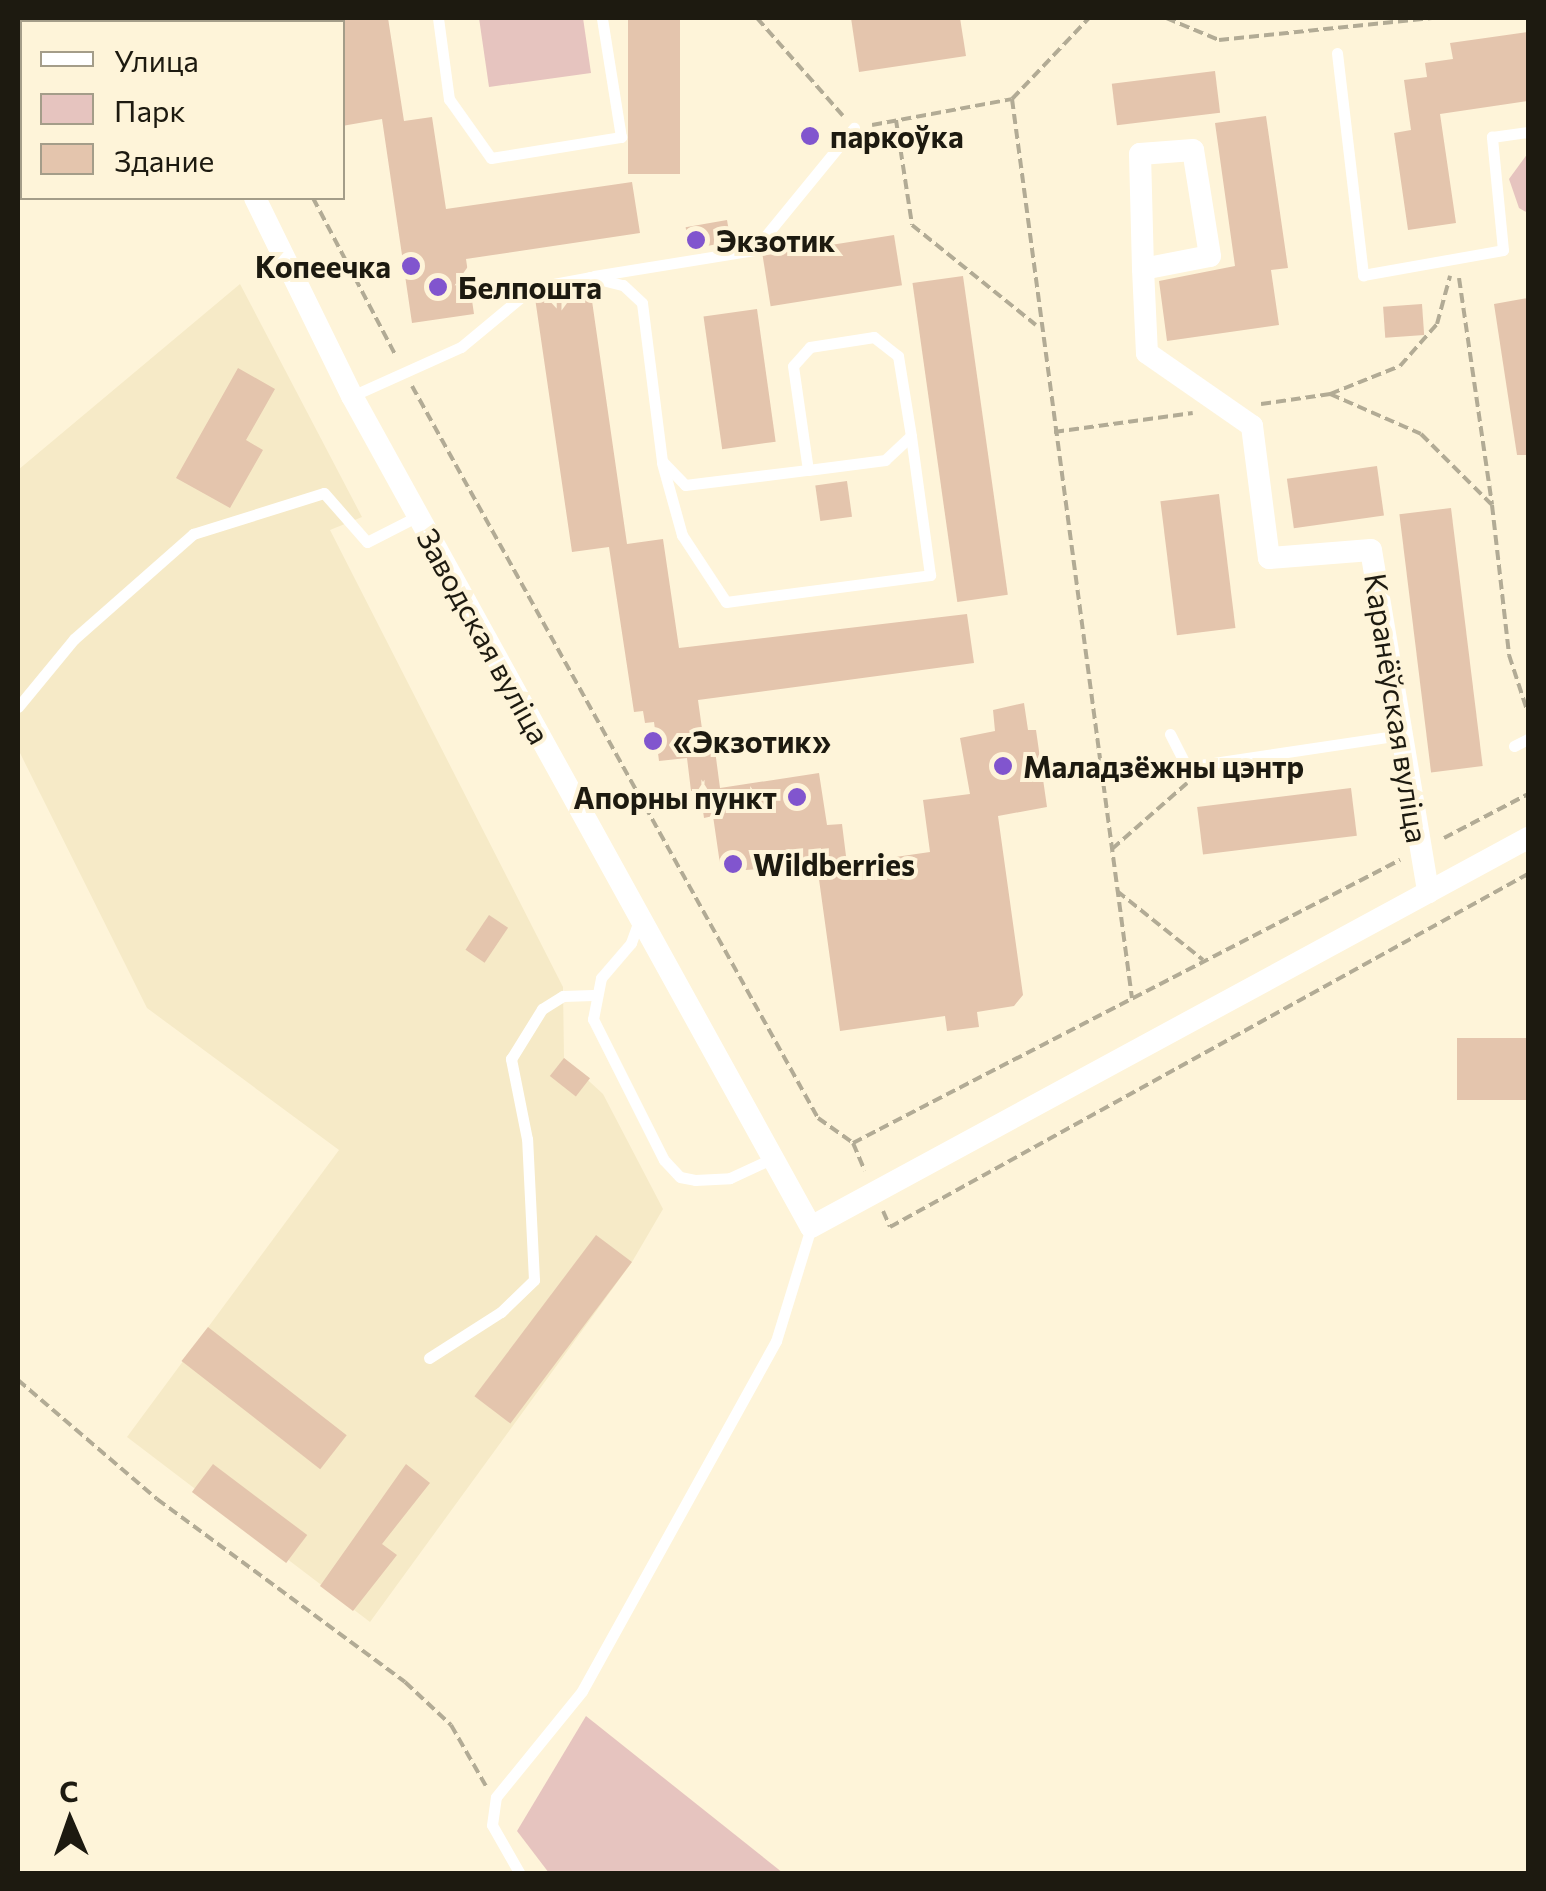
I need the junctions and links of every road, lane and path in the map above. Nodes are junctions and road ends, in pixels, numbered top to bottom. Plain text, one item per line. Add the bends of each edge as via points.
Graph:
1 (438, 18) edge
2 (602, 18) edge
3 (757, 18) edge
4 (1089, 18) edge
5 (1166, 18) edge
6 (1432, 18) edge
7 (1337, 53) dead end
8 (1012, 99) junction
9 (896, 120) junction
10 (854, 128) junction
11 (1528, 132) edge
12 (256, 200) edge
13 (314, 200) edge
14 (1455, 258) junction
15 (1143, 269) junction
16 (590, 277) junction
17 (1039, 327) junction
18 (405, 372) junction
19 (1330, 394) junction
20 (352, 396) junction
21 (1226, 408) junction
22 (1054, 432) junction
23 (910, 436) junction
24 (662, 461) junction
25 (808, 470) junction
26 (1492, 505) junction
27 (418, 516) junction
28 (18, 707) edge
29 (1528, 713) edge
30 (1170, 734) dead end
31 (1402, 735) junction
32 (1528, 739) edge
33 (1514, 746) dead end
34 (1200, 764) junction
35 (1528, 794) edge
36 (1528, 838) edge
37 (1112, 849) junction
38 (1420, 850) junction
39 (1528, 874) edge
40 (1117, 891) junction
41 (1428, 892) junction
42 (640, 917) junction
43 (1205, 961) junction
44 (593, 996) junction
45 (1132, 998) junction
46 (853, 1143) junction
47 (773, 1158) junction
48 (875, 1192) junction
49 (812, 1227) junction
50 (429, 1358) dead end
51 (18, 1380) edge
52 (496, 1796) junction
53 (520, 1874) edge

1 - 2 lane via 450,99 490,158 621,138
3 - 10 path
4 - 8 path
5 - 6 path via 1219,40
7 - 14 lane via 1363,274
8 - 9 path
8 - 17 path
9 - 10 path
9 - 17 path via 912,226
10 - 16 lane via 754,250
11 - 14 lane via 1492,137 1503,250
12 - 20 street, Заводская вуліца
13 - 18 path
14 - 19 path via 1437,324 1400,366
14 - 26 path
15 - 15 street, Каранёўская вуліца via 1210,256 1193,150 1140,154
15 - 21 street, Каранёўская вуліца via 1147,353
16 - 18 lane via 532,288 461,346
16 - 24 lane via 623,285 642,302
17 - 22 path
18 - 20 lane
18 - 46 path via 818,1118
19 - 21 path
19 - 26 path via 1421,434
20 - 27 street, Заводская вуліца
21 - 22 path
21 - 31 street, Каранёўская вуліца via 1252,426 1269,558 1371,550
22 - 37 path
23 - 24 lane via 930,574 726,602 682,535
23 - 25 lane via 885,460
23 - 25 lane via 898,356 874,338 810,346 794,366
24 - 25 lane via 684,486
26 - 29 path via 1509,655
27 - 28 lane via 367,542 324,493 193,534 74,639
27 - 42 street, Заводская вуліца
30 - 34 lane via 1187,767
31 - 34 lane
31 - 38 street, Каранёўская вуліца
32 - 33 lane
34 - 37 path via 1184,788
35 - 38 path
36 - 41 street, Каранёўская вуліца
37 - 40 path
38 - 41 street, Каранёўская вуліца
38 - 43 path
39 - 48 path via 890,1228
40 - 43 path
40 - 45 path
41 - 48 street, Каранёўская вуліца
42 - 44 lane via 632,943
42 - 47 street, Заводская вуліца
43 - 45 path
44 - 47 lane via 599,1043 680,1177 730,1178
44 - 50 lane via 563,996 542,1009 511,1059 527,1139 534,1280 502,1312
45 - 46 path
46 - 48 path
47 - 49 street, Заводская вуліца
48 - 49 street, Каранёўская вуліца
49 - 52 lane via 767,1358 582,1691
51 - 52 path via 157,1499 405,1682 451,1725 475,1775
52 - 53 lane via 492,1825

